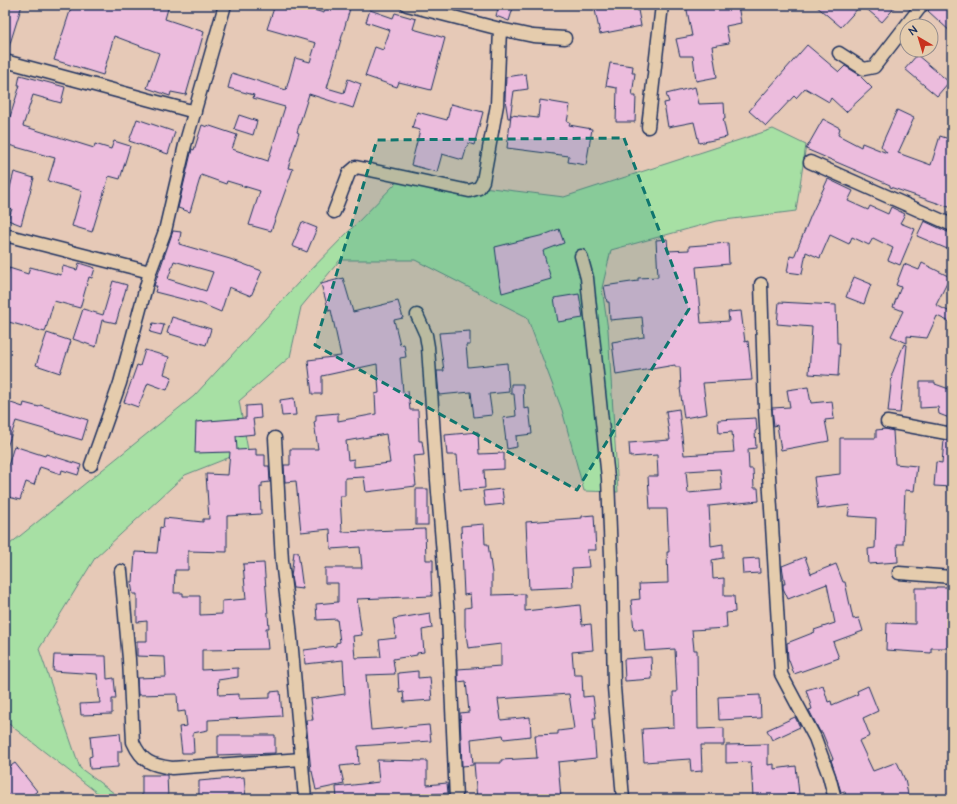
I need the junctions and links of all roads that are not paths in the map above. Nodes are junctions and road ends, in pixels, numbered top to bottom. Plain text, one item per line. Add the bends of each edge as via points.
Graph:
1 (225, 5) edge
2 (408, 5) edge
3 (662, 5) edge
4 (922, 5) edge
5 (500, 29) junction
6 (565, 38) dead end
7 (839, 53) dead end
8 (5, 61) edge
9 (195, 112) junction
10 (648, 127) dead end
11 (810, 162) dead end
12 (334, 212) dead end
13 (952, 225) edge
14 (5, 235) edge
15 (581, 256) dead end
16 (150, 272) junction
17 (761, 284) dead end
18 (417, 315) dead end
19 (887, 422) dead end
20 (952, 434) edge
21 (275, 438) dead end
22 (91, 465) dead end
23 (121, 571) dead end
24 (899, 573) dead end
25 (952, 577) edge
26 (302, 759) junction
27 (305, 799) edge
28 (456, 799) edge
29 (623, 799) edge
30 (835, 799) edge

1 - 9 street
2 - 5 street
3 - 10 street
4 - 7 street via 870,69 864,69
5 - 6 street via 533,36
5 - 12 street via 498,105 483,181 479,188 469,191 356,167 349,173
8 - 9 street
9 - 16 street via 165,231
11 - 13 street
14 - 16 street
15 - 29 street via 587,278 608,478 614,686
16 - 22 street via 120,383
17 - 30 street via 765,409 781,670 815,738
18 - 28 street via 426,335 428,347 448,616
19 - 20 street
21 - 26 street via 282,561
23 - 26 street via 133,742 145,760 155,766 172,768
24 - 25 street
26 - 27 street

